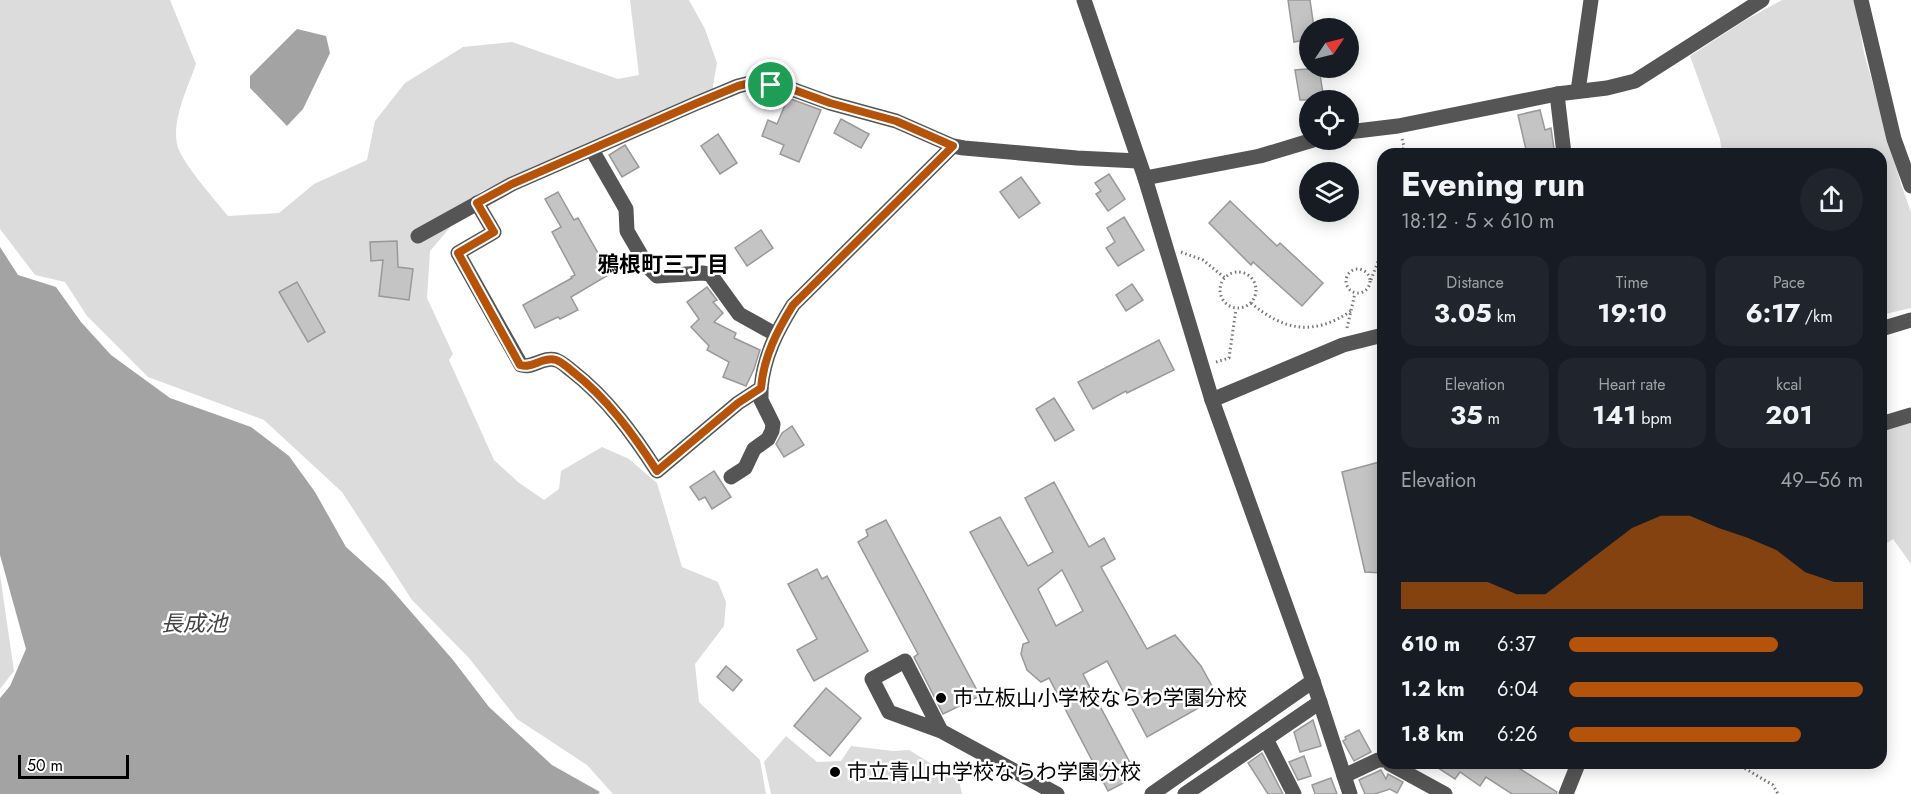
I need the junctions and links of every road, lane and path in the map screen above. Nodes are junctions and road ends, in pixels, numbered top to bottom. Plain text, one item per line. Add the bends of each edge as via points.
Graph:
1 (1084, 0) edge
2 (1592, 0) edge
3 (1762, 0) edge
4 (1861, 0) edge
5 (1578, 92) junction
6 (1557, 94) junction
7 (1359, 130) edge
8 (1299, 144) edge
9 (953, 146) junction
10 (1563, 148) edge
11 (592, 150) junction
12 (1138, 161) junction
13 (1144, 178) junction
14 (1911, 186) edge
15 (477, 203) junction
16 (418, 236) dead end
17 (1179, 251) dead end
18 (1377, 265) edge
19 (1226, 278) junction
20 (1370, 284) junction
21 (1355, 293) junction
22 (1251, 303) junction
23 (1236, 309) junction
24 (1351, 311) junction
25 (1911, 320) edge
26 (1887, 327) edge
27 (1347, 328) dead end
28 (775, 334) junction
29 (1377, 336) edge
30 (1214, 362) dead end
31 (761, 388) junction
32 (1212, 400) junction
33 (1911, 414) edge
34 (1887, 422) edge
35 (731, 477) dead end
36 (1313, 681) junction
37 (1320, 702) junction
38 (941, 731) junction
39 (1266, 739) junction
40 (1377, 760) edge
41 (1403, 769) edge
42 (1576, 769) edge
43 (1746, 769) edge
44 (1344, 776) junction
45 (1057, 794) edge
46 (1152, 794) edge
47 (1185, 794) edge
48 (1294, 794) edge
49 (1350, 794) edge
50 (1445, 794) edge
51 (1566, 794) edge
52 (1778, 794) edge

1 - 12 street
2 - 5 street
3 - 5 street via 1635,81
4 - 14 street via 1894,139
5 - 6 street
6 - 7 street via 1443,118
6 - 10 street
8 - 13 street via 1260,156
9 - 11 street via 896,121 786,87 754,82
9 - 12 street
9 - 28 street via 793,305
11 - 15 street
11 - 28 street via 626,209 627,231 648,267 657,276 710,274 739,314
12 - 13 street
13 - 32 street
15 - 16 street
15 - 31 street via 494,232 458,253 520,365 526,367 548,359 559,361 583,380 632,432 657,471
17 - 19 path via 1203,260
18 - 20 path
19 - 22 path via 1239,272 1251,277 1256,295
19 - 23 path via 1221,286 1222,298
20 - 21 path via 1363,292
20 - 21 path via 1364,271 1352,271 1346,281
21 - 24 path
22 - 23 path
22 - 24 path via 1281,323 1303,328 1324,325
23 - 30 path via 1229,358
24 - 27 path
25 - 26 street
28 - 31 street via 762,370
29 - 32 street via 1343,345
31 - 35 street via 761,400 773,423 768,439 754,449 745,468
32 - 36 street
33 - 34 street
36 - 37 street
36 - 46 street
37 - 39 street
37 - 44 street
38 - 38 street via 889,712 872,679 905,661
38 - 45 street
39 - 47 street
39 - 48 street
40 - 44 street
41 - 50 street
42 - 51 street
43 - 52 path via 1773,785
44 - 49 street

